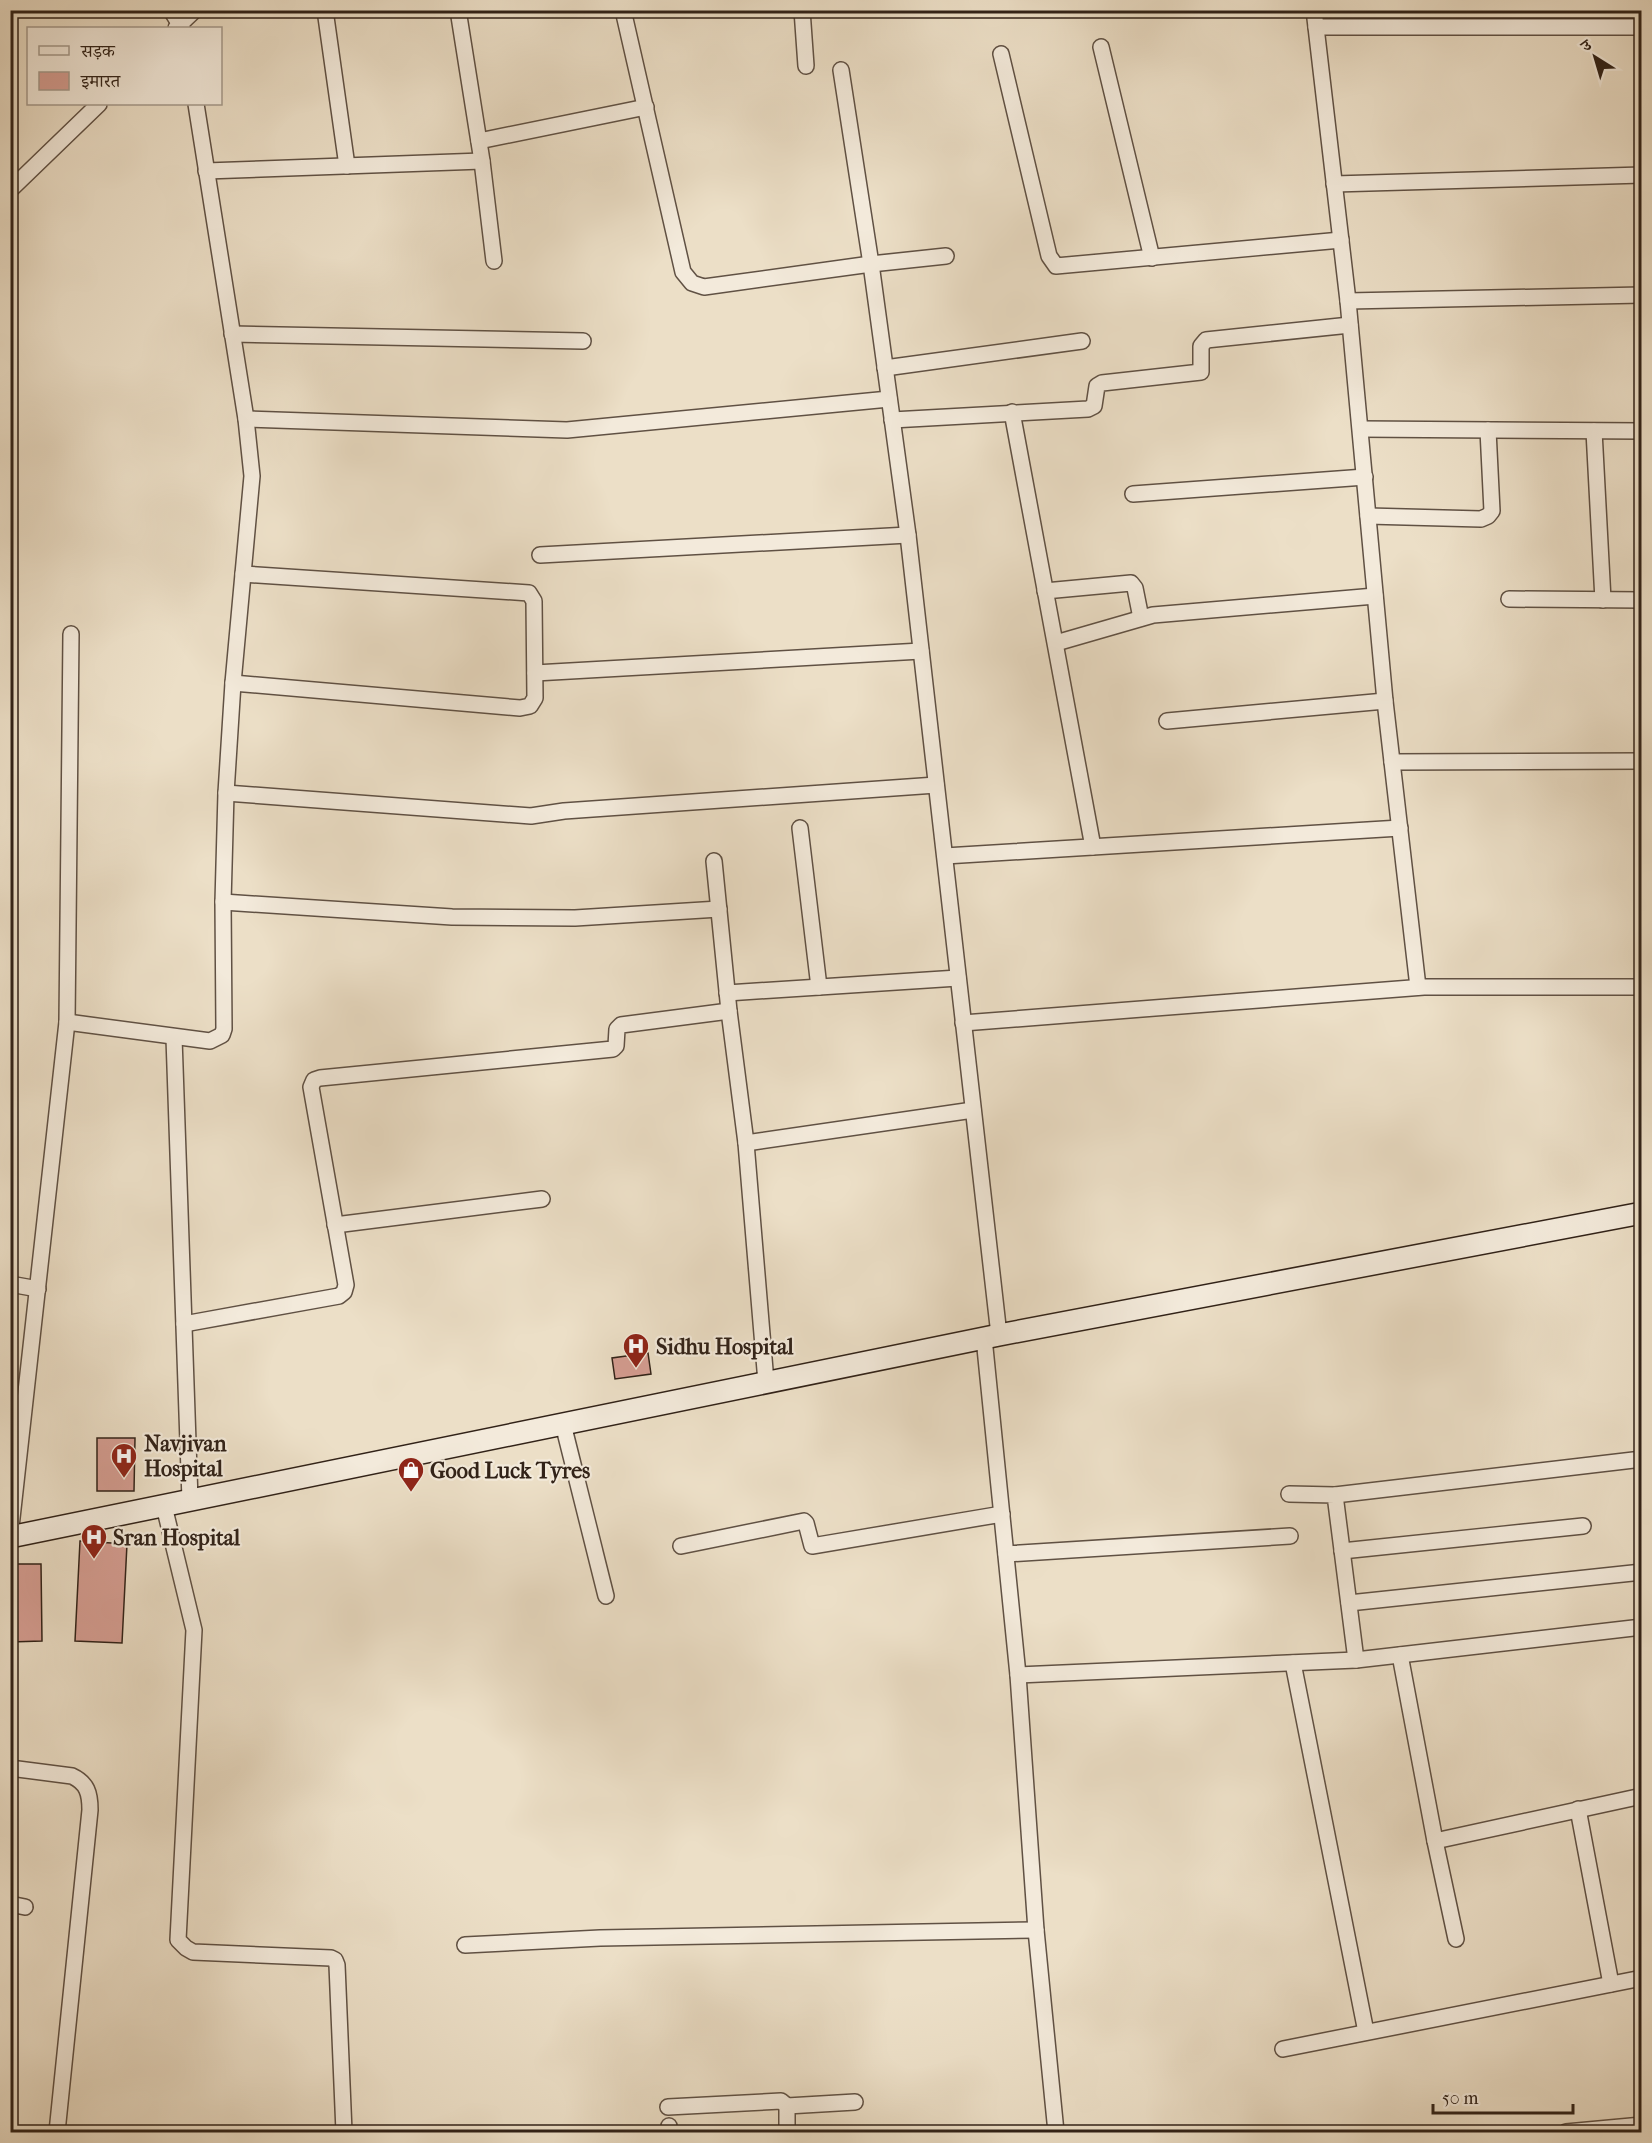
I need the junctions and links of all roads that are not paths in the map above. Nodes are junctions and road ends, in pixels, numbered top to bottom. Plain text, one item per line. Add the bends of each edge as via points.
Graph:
1 (171, 10) edge
2 (195, 10) edge
3 (326, 10) edge
4 (458, 10) edge
5 (623, 10) edge
6 (802, 10) edge
7 (1314, 10) edge
8 (180, 27) edge
9 (1316, 27) junction
10 (1641, 27) edge
11 (1101, 47) dead end
12 (1002, 54) dead end
13 (807, 66) dead end
14 (841, 70) dead end
15 (98, 105) edge
16 (196, 105) edge
17 (646, 107) junction
18 (479, 141) junction
19 (482, 161) junction
20 (347, 166) junction
21 (206, 171) junction
22 (1641, 175) edge
23 (1334, 184) junction
24 (10, 190) edge
25 (1341, 240) junction
26 (946, 256) dead end
27 (1152, 258) junction
28 (494, 261) dead end
29 (871, 264) junction
30 (1641, 295) edge
31 (1348, 301) junction
32 (1350, 325) junction
33 (232, 334) junction
34 (583, 341) dead end
35 (1082, 341) dead end
36 (885, 368) junction
37 (890, 399) junction
38 (1012, 412) junction
39 (246, 419) junction
40 (892, 420) junction
41 (1361, 429) junction
42 (1488, 430) junction
43 (1594, 431) junction
44 (1641, 431) edge
45 (1365, 477) junction
46 (1133, 494) dead end
47 (1368, 516) junction
48 (908, 535) junction
49 (540, 555) dead end
50 (243, 574) junction
51 (1045, 591) junction
52 (1376, 596) junction
53 (1509, 599) dead end
54 (1603, 600) junction
55 (1641, 600) edge
56 (1141, 618) junction
57 (71, 634) dead end
58 (1056, 643) junction
59 (921, 651) junction
60 (535, 673) junction
61 (233, 683) junction
62 (1385, 701) junction
63 (1167, 721) dead end
64 (1641, 761) edge
65 (1392, 762) junction
66 (936, 786) junction
67 (226, 793) junction
68 (800, 828) dead end
69 (1400, 828) junction
70 (1093, 847) junction
71 (945, 856) junction
72 (714, 861) dead end
73 (224, 902) junction
74 (719, 909) junction
75 (958, 978) junction
76 (819, 987) junction
77 (1418, 987) junction
78 (1641, 987) edge
79 (727, 993) junction
80 (729, 1011) junction
81 (67, 1022) junction
82 (963, 1023) junction
83 (174, 1038) junction
84 (973, 1110) junction
85 (746, 1143) junction
86 (543, 1199) dead end
87 (1641, 1213) edge
88 (335, 1225) junction
89 (10, 1284) edge
90 (38, 1289) junction
91 (184, 1324) junction
92 (992, 1337) junction
93 (766, 1382) junction
94 (563, 1424) junction
95 (1641, 1459) edge
96 (1289, 1494) dead end
97 (1335, 1495) junction
98 (190, 1500) junction
99 (164, 1506) junction
100 (1002, 1514) junction
101 (1583, 1526) dead end
102 (10, 1536) edge
103 (1290, 1536) dead end
104 (681, 1546) dead end
105 (1342, 1551) junction
106 (1006, 1554) junction
107 (1641, 1572) edge
108 (606, 1596) dead end
109 (1349, 1604) junction
110 (1641, 1627) edge
111 (1400, 1655) junction
112 (1356, 1660) junction
113 (1293, 1663) junction
114 (1018, 1675) junction
115 (10, 1768) edge
116 (1641, 1796) edge
117 (1578, 1809) junction
118 (1435, 1841) junction
119 (1036, 1930) junction
120 (1456, 1939) dead end
121 (465, 1945) dead end
122 (1641, 1978) edge
123 (1611, 1984) junction
124 (1366, 2032) junction
125 (1283, 2049) dead end
126 (855, 2102) dead end
127 (787, 2106) junction
128 (668, 2107) dead end
129 (1641, 2125) edge
130 (57, 2133) edge
131 (344, 2133) edge
132 (787, 2133) edge
133 (1056, 2133) edge
134 (1566, 2133) edge

1 - 8 street
2 - 8 street
3 - 20 street
4 - 18 street
5 - 17 street
6 - 13 street
7 - 9 street
9 - 10 street
9 - 23 street
11 - 27 street
12 - 27 street via 1050,260 1061,267
14 - 29 street
15 - 24 street
16 - 21 street
17 - 18 street
17 - 29 street via 683,272 692,283 704,287
18 - 19 street
19 - 20 street
19 - 28 street
20 - 21 street
21 - 33 street
22 - 23 street
23 - 25 street
25 - 27 street
25 - 31 street
26 - 29 street
29 - 36 street
30 - 31 street
31 - 32 street
32 - 38 street via 1209,339 1202,344 1199,374 1102,383 1097,386 1095,404 1088,409
32 - 41 street
33 - 34 street
33 - 39 street
35 - 36 street
36 - 37 street
37 - 39 street via 567,430
37 - 40 street
38 - 40 street
38 - 51 street
39 - 50 street via 252,476
40 - 48 street
41 - 42 street
41 - 45 street
42 - 43 street
42 - 47 street via 1492,511 1488,516
43 - 44 street
43 - 54 street
45 - 46 street
45 - 47 street
47 - 52 street
48 - 49 street
48 - 59 street
50 - 60 street via 529,593 534,601
50 - 61 street
51 - 56 street via 1131,583
51 - 58 street
52 - 56 street
52 - 62 street
53 - 54 street
54 - 55 street
56 - 58 street
57 - 81 street
58 - 70 street
59 - 60 street
59 - 66 street
60 - 61 street via 535,698 525,708
61 - 67 street
62 - 63 street
62 - 65 street
64 - 65 street
65 - 69 street
66 - 67 street via 531,816
66 - 71 street
67 - 73 street
68 - 76 street
69 - 70 street
69 - 77 street
70 - 71 street
71 - 75 street
72 - 74 street
73 - 74 street via 452,917 575,918
73 - 83 street via 222,1035 210,1041
74 - 79 street
75 - 76 street
75 - 82 street
76 - 79 street
77 - 78 street
77 - 82 street
79 - 80 street
80 - 85 street
80 - 88 street via 621,1025 613,1049 314,1080 311,1087
81 - 83 street
81 - 90 street
82 - 84 street
83 - 91 street
84 - 85 street
84 - 92 street
85 - 93 street
86 - 88 street
87 - 92 main road
88 - 91 street via 346,1285 342,1294
89 - 90 street
90 - 102 street
91 - 98 street
92 - 93 main road
92 - 100 street
93 - 94 main road
94 - 98 main road
94 - 108 street
95 - 97 street
96 - 97 street
97 - 105 street
98 - 99 main road
99 - 102 main road
99 - 131 street via 194,1630 178,1940 193,1952 336,1960
100 - 104 street via 813,1546 804,1521
100 - 106 street
101 - 105 street
103 - 106 street
105 - 109 street
106 - 114 street
107 - 109 street
109 - 112 street
110 - 111 street
111 - 112 street
111 - 118 street
112 - 113 street
113 - 114 street
113 - 124 street
114 - 119 street
115 - 130 street via 72,1776 81,1780 90,1796
116 - 117 street
117 - 118 street
117 - 123 street
118 - 120 street
119 - 121 street via 600,1938
119 - 133 street
122 - 123 street
123 - 124 street
124 - 125 street
126 - 127 street
127 - 128 street via 777,2101
127 - 132 street
129 - 134 street

